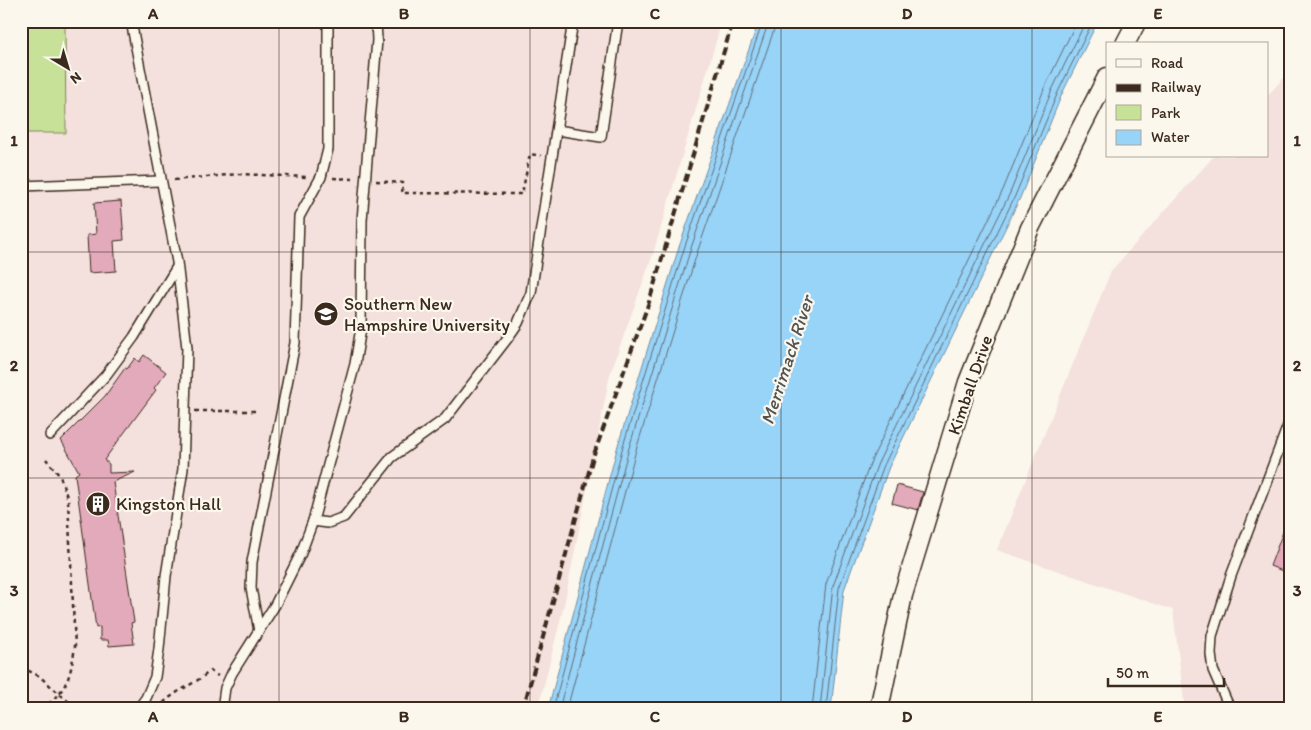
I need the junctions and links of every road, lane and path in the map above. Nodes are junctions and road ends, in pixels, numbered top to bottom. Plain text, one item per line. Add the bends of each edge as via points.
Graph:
1 (131, 21) edge
2 (328, 21) edge
3 (376, 21) edge
4 (573, 21) edge
5 (618, 21) edge
6 (1137, 21) edge
7 (1126, 42) edge
8 (1106, 79) edge
9 (557, 130) junction
10 (542, 156) dead end
11 (321, 177) junction
12 (354, 179) dead end
13 (160, 181) junction
14 (381, 182) dead end
15 (21, 186) edge
16 (177, 267) junction
17 (186, 411) junction
18 (256, 411) dead end
19 (1290, 420) edge
20 (50, 436) dead end
21 (46, 459) dead end
22 (312, 521) junction
23 (259, 631) junction
24 (21, 667) edge
25 (228, 682) junction
26 (61, 694) junction
27 (42, 709) edge
28 (77, 709) edge
29 (138, 709) edge
30 (158, 709) edge
31 (222, 709) edge
32 (879, 709) edge
33 (1230, 709) edge

1 - 13 lane
2 - 11 lane via 328,149
3 - 22 lane via 362,220 359,345
4 - 9 lane
5 - 9 lane via 601,137
6 - 7 street
8 - 32 street, Kimball Drive via 1030,228 968,382 903,595
9 - 22 lane via 531,293 518,323 456,406 433,428 392,457 344,517 328,523
10 - 14 path via 530,154 522,194 402,193 403,184
11 - 12 path
11 - 13 path via 238,174
11 - 23 lane via 304,205 297,230 294,344 252,562 251,588
13 - 15 lane
13 - 16 lane
16 - 17 lane via 188,348
16 - 20 lane via 134,337 106,375
17 - 18 path
17 - 29 lane via 183,469 166,576 155,677
19 - 33 lane via 1231,576 1212,636 1213,670
21 - 26 path via 60,476 68,500 75,647
22 - 23 lane via 288,579
23 - 25 lane
24 - 26 path via 39,676
25 - 30 path via 210,671 200,680 172,694
25 - 31 lane
26 - 27 path
26 - 28 path

